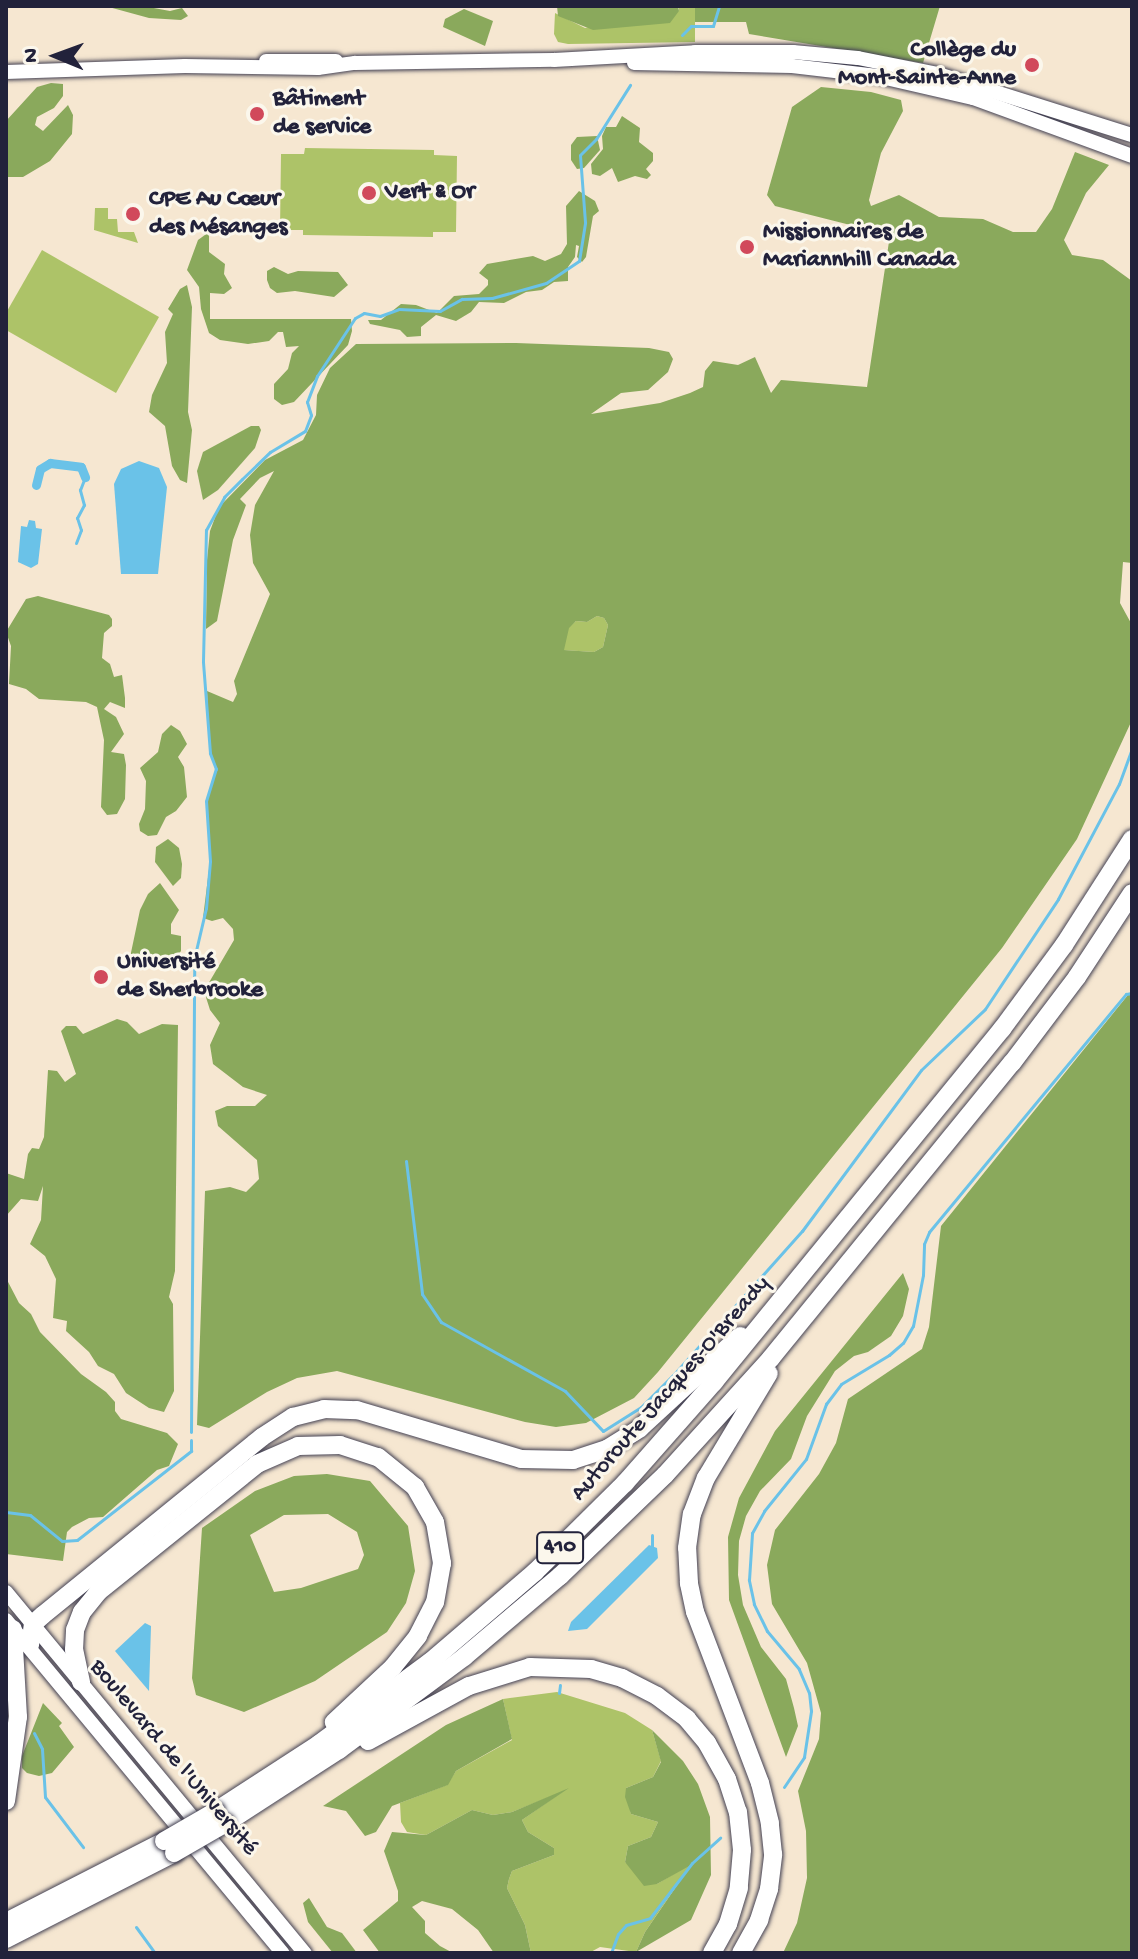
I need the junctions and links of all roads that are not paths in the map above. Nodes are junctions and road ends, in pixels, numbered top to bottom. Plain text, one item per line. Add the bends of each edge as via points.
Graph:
1 (554, 60) junction
2 (6, 63) edge
3 (80, 67) junction
4 (6, 72) edge
5 (1132, 135) edge
6 (1132, 156) edge
7 (1132, 839) edge
8 (1132, 893) edge
9 (791, 1288) junction
10 (795, 1329) junction
11 (6, 1592) edge
12 (10, 1624) edge
13 (33, 1624) junction
14 (30, 1645) junction
15 (81, 1682) junction
16 (295, 1770) junction
17 (6, 1801) edge
18 (169, 1847) junction
19 (6, 1922) edge
20 (6, 1939) edge
21 (282, 1953) edge
22 (305, 1953) edge
23 (712, 1953) edge
24 (741, 1953) edge

1 - 3 main road via 308,68
1 - 5 main road via 722,51 844,56 953,78
1 - 6 main road via 792,66 877,76 973,98
2 - 3 main road
3 - 4 main road
7 - 9 highway, Autoroute Jacques-O'Bready / 410 via 1024,1001
8 - 10 highway, Autoroute Jacques-O'Bready / 410 via 1045,1021
9 - 13 highway via 645,1424 612,1447 578,1459 525,1460 352,1409 297,1416 262,1437
9 - 16 highway, Autoroute Jacques-O'Bready / 410 via 660,1445 558,1550
10 - 16 highway, Autoroute Jacques-O'Bready / 410 via 683,1455 560,1576 431,1683
10 - 24 highway via 711,1468 687,1542 695,1612 770,1823 769,1889
11 - 13 main road, Boulevard de l'Université
12 - 14 main road, Boulevard de l'Université
12 - 17 highway via 18,1717
13 - 14 highway
13 - 15 main road, Boulevard de l'Université
14 - 21 main road, Boulevard de l'Université
15 - 16 highway via 74,1635 88,1602 228,1485 262,1460 298,1446 340,1445 366,1452 405,1477 429,1510 441,1550 438,1592 404,1655
15 - 22 main road, Boulevard de l'Université
16 - 18 highway, Autoroute Jacques-O'Bready, bridge
16 - 23 highway via 501,1674 569,1666 629,1681 664,1700 697,1730 720,1765 735,1803 742,1840 740,1878 731,1916
18 - 19 highway, Autoroute Jacques-O'Bready
18 - 20 highway, Autoroute Jacques-O'Bready

